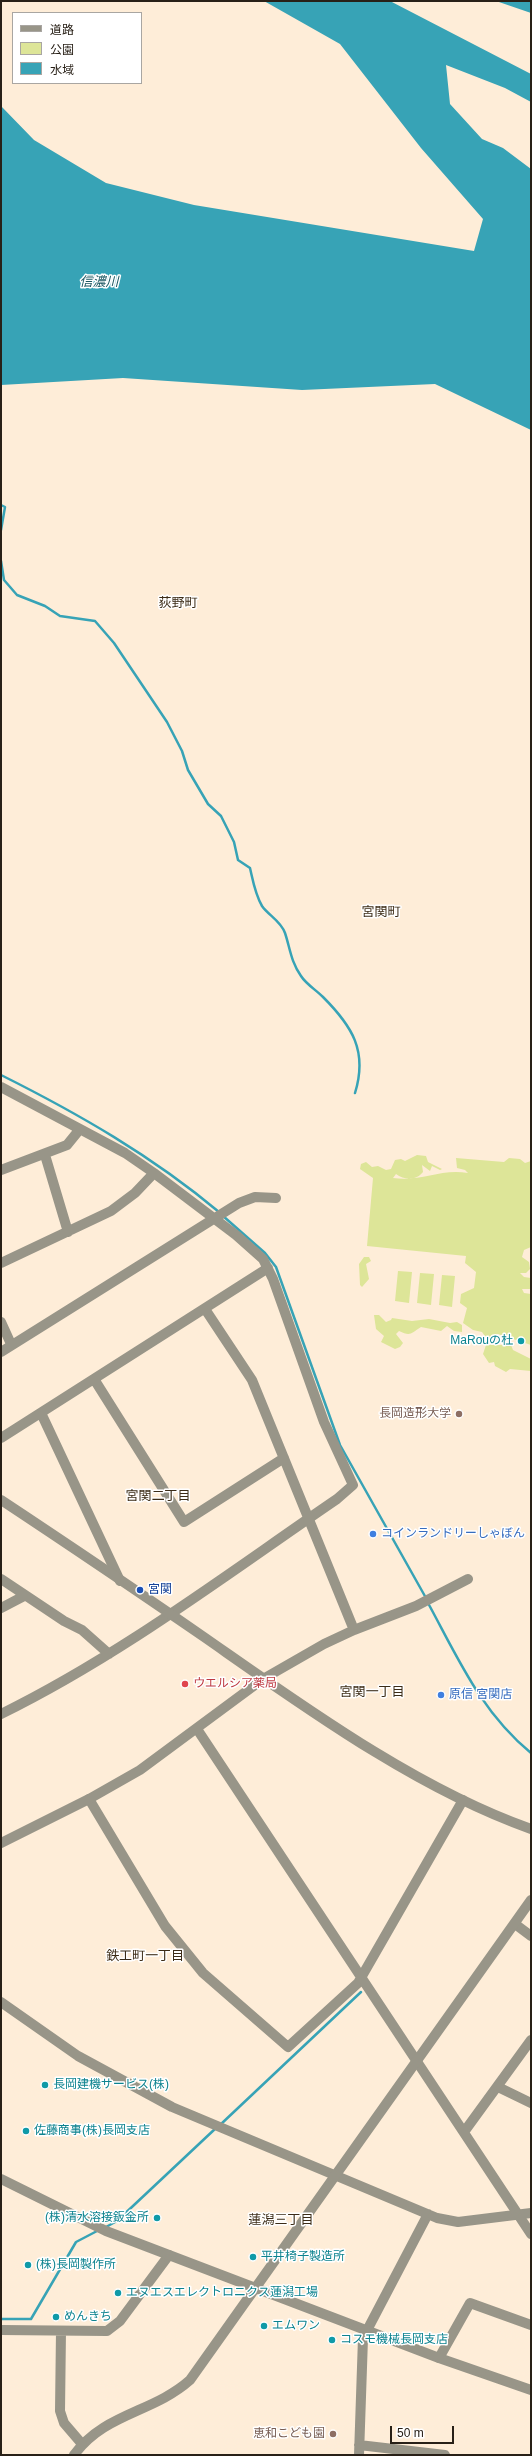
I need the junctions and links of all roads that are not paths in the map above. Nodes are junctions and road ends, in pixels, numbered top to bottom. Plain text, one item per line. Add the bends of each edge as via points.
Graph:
1 (1, 1087) edge
2 (80, 1129) junction
3 (45, 1155) junction
4 (1, 1170) edge
5 (154, 1173) junction
6 (276, 1198) dead end
7 (217, 1218) junction
8 (68, 1232) junction
9 (1, 1263) edge
10 (268, 1268) junction
11 (205, 1309) junction
12 (1, 1322) edge
13 (11, 1344) junction
14 (1, 1352) edge
15 (94, 1379) junction
16 (41, 1413) junction
17 (1, 1438) edge
18 (284, 1458) junction
19 (1, 1500) edge
20 (309, 1518) junction
21 (1, 1579) edge
22 (468, 1579) dead end
23 (120, 1581) junction
24 (24, 1596) junction
25 (1, 1608) edge
26 (171, 1614) junction
27 (354, 1630) junction
28 (109, 1654) junction
29 (263, 1679) junction
30 (1, 1714) edge
31 (197, 1729) junction
32 (89, 1799) junction
33 (463, 1800) junction
34 (531, 1829) edge
35 (1, 1843) edge
36 (531, 1900) edge
37 (515, 1924) junction
38 (531, 1936) edge
39 (361, 1977) junction
40 (1, 2002) edge
41 (531, 2040) edge
42 (416, 2061) junction
43 (498, 2086) junction
44 (531, 2103) edge
45 (464, 2132) junction
46 (335, 2174) junction
47 (1, 2179) edge
48 (518, 2213) junction
49 (531, 2213) edge
50 (428, 2214) junction
51 (531, 2234) edge
52 (169, 2255) junction
53 (257, 2287) junction
54 (531, 2325) edge
55 (1, 2330) edge
56 (365, 2330) junction
57 (61, 2331) junction
58 (439, 2358) junction
59 (531, 2390) edge
60 (82, 2444) junction
61 (359, 2450) edge
62 (74, 2455) edge
63 (445, 2455) edge

1 - 2 street
2 - 3 street via 67,1145
2 - 5 street
3 - 4 street
3 - 8 street
5 - 7 street
5 - 8 street via 135,1193 111,1211
6 - 7 street via 249,1198
7 - 10 street via 263,1259
7 - 13 street
8 - 9 street
10 - 11 street
10 - 20 street via 324,1422 353,1485
11 - 15 street
11 - 18 street via 252,1380
12 - 13 street
13 - 14 street
15 - 16 street
15 - 18 street via 184,1522
16 - 17 street
16 - 23 street
18 - 20 street
19 - 23 street
20 - 26 street
20 - 27 street
21 - 24 street
22 - 27 street via 416,1606
23 - 26 street
24 - 25 street
24 - 28 street via 82,1630
26 - 28 street
26 - 29 street
27 - 29 street
28 - 30 street
29 - 31 street
29 - 33 street via 389,1759
31 - 32 street via 140,1770
31 - 39 street
32 - 35 street
32 - 39 street via 165,1926 203,1973 288,2047
33 - 34 street
33 - 39 street
36 - 37 street
37 - 38 street
37 - 42 street
39 - 42 street
40 - 46 street via 78,2056 172,2107
41 - 43 street
42 - 45 street
42 - 46 street
43 - 44 street
43 - 45 street
45 - 48 street
46 - 50 street
46 - 53 street
47 - 52 street via 106,2231
48 - 49 street
48 - 50 street via 458,2222 442,2220
48 - 51 street
50 - 56 street
52 - 53 street
52 - 57 street via 114,2328 99,2332
53 - 56 street
53 - 60 street via 190,2380 179,2390 159,2402 109,2422
54 - 58 street via 470,2304
55 - 57 street
56 - 58 street
56 - 61 street
57 - 60 street via 60,2411 64,2423
58 - 59 street
60 - 62 street
61 - 63 street

